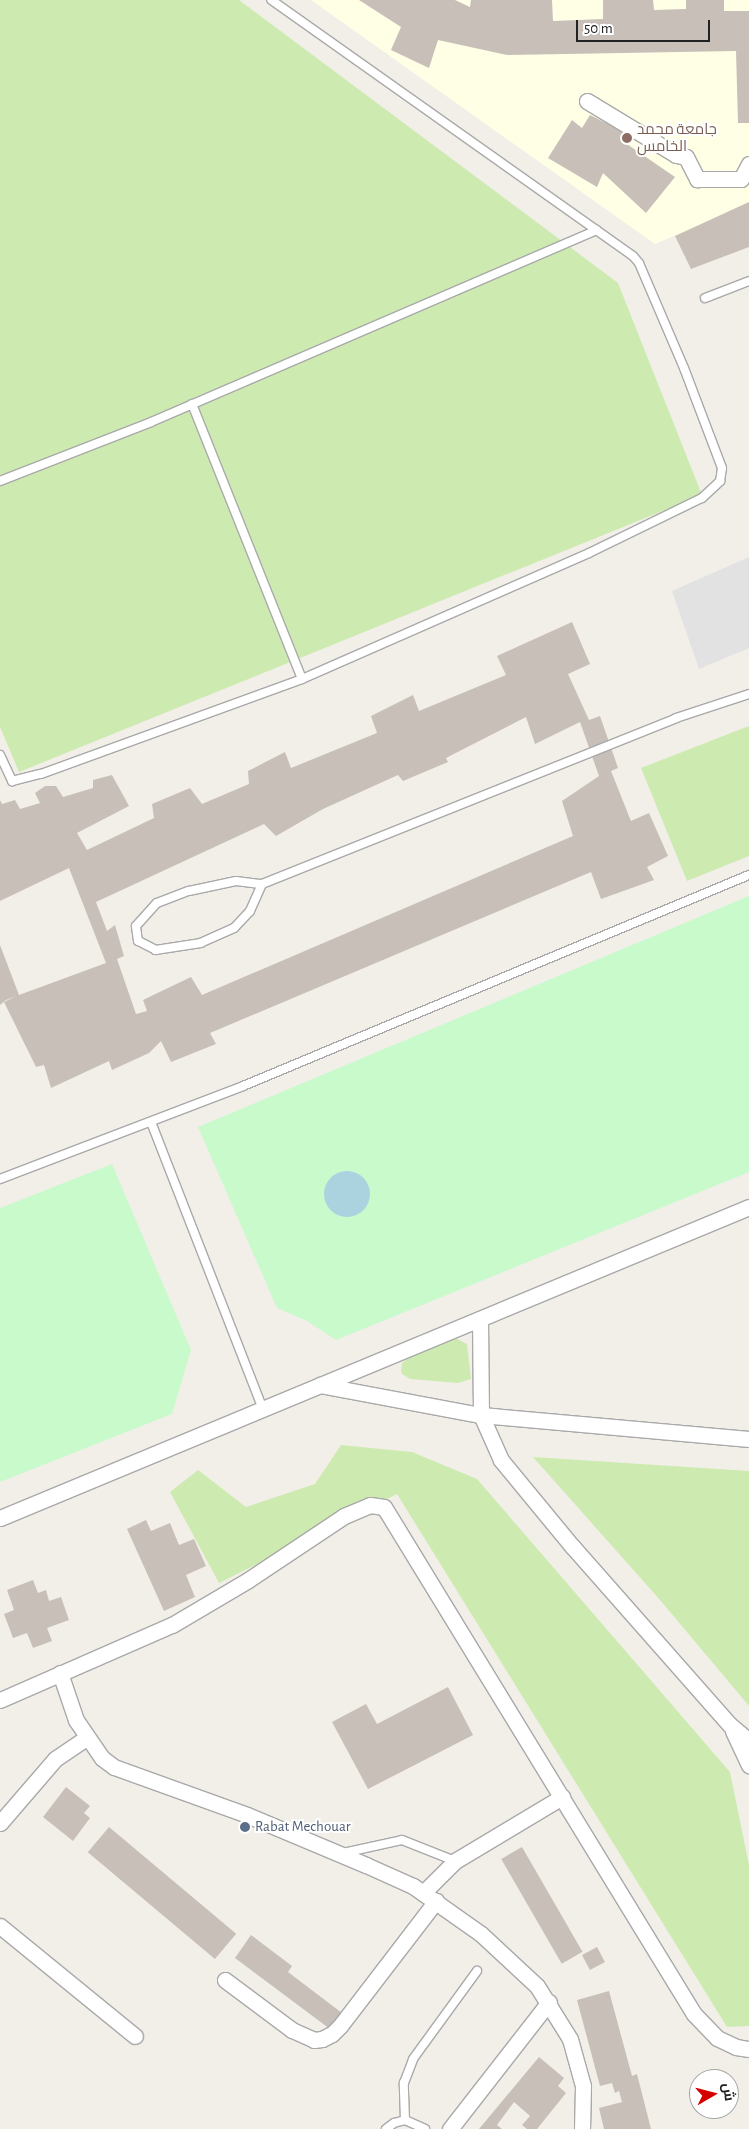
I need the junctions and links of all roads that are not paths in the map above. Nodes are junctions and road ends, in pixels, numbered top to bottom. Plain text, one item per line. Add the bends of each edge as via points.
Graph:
1 (272, 0) edge
2 (587, 101) dead end
3 (749, 164) edge
4 (596, 230) junction
5 (749, 281) edge
6 (705, 298) dead end
7 (192, 404) junction
8 (0, 481) edge
9 (302, 679) junction
10 (749, 694) edge
11 (0, 755) edge
12 (749, 875) edge
13 (262, 884) junction
14 (151, 1122) junction
15 (0, 1179) edge
16 (749, 1207) edge
17 (480, 1319) junction
18 (320, 1385) junction
19 (263, 1409) junction
20 (481, 1415) junction
21 (749, 1439) edge
22 (0, 1518) edge
23 (60, 1673) junction
24 (0, 1700) edge
25 (730, 1725) junction
26 (86, 1738) junction
27 (749, 1741) edge
28 (749, 1766) edge
29 (562, 1797) junction
30 (0, 1823) edge
31 (341, 1854) junction
32 (455, 1861) junction
33 (430, 1897) junction
34 (0, 1926) edge
35 (477, 1971) dead end
36 (225, 1980) dead end
37 (549, 2002) junction
38 (136, 2036) dead end
39 (749, 2049) edge
40 (405, 2120) junction
41 (386, 2129) edge
42 (425, 2129) edge
43 (450, 2129) edge
44 (582, 2129) edge

1 - 4 lane
2 - 3 street via 676,155 686,157 697,179 741,179
4 - 7 lane
4 - 9 lane via 639,263 719,459 722,475 718,486 702,498 589,553
5 - 6 lane
7 - 8 lane
7 - 9 lane
9 - 11 lane via 41,774 12,781
10 - 13 lane via 676,718
12 - 14 lane via 391,1026
13 - 13 lane via 250,911 234,928 201,943 156,950 138,941 136,926 157,903 189,891 236,881
14 - 15 lane
14 - 19 lane
16 - 17 street
17 - 18 street
17 - 20 street
18 - 19 street
18 - 20 street
19 - 22 street
20 - 21 street
20 - 25 street via 501,1460 572,1546
23 - 24 street
23 - 26 street via 76,1720
23 - 29 street via 172,1625 344,1516 378,1505 384,1507 404,1536
25 - 27 street
25 - 28 street
26 - 30 street via 55,1759
26 - 31 street via 102,1758 129,1774 247,1815
29 - 32 street
29 - 39 street via 694,2014 717,2038
31 - 32 lane via 402,1840
31 - 33 street via 413,1886
32 - 33 street
33 - 36 street via 340,2026 322,2039 314,2040 292,2030
33 - 37 street via 481,1934 537,1986
34 - 38 street
35 - 40 lane via 413,2059 404,2083
37 - 43 street
37 - 44 street via 570,2039 579,2066 583,2086
40 - 41 lane via 394,2122
40 - 42 lane

